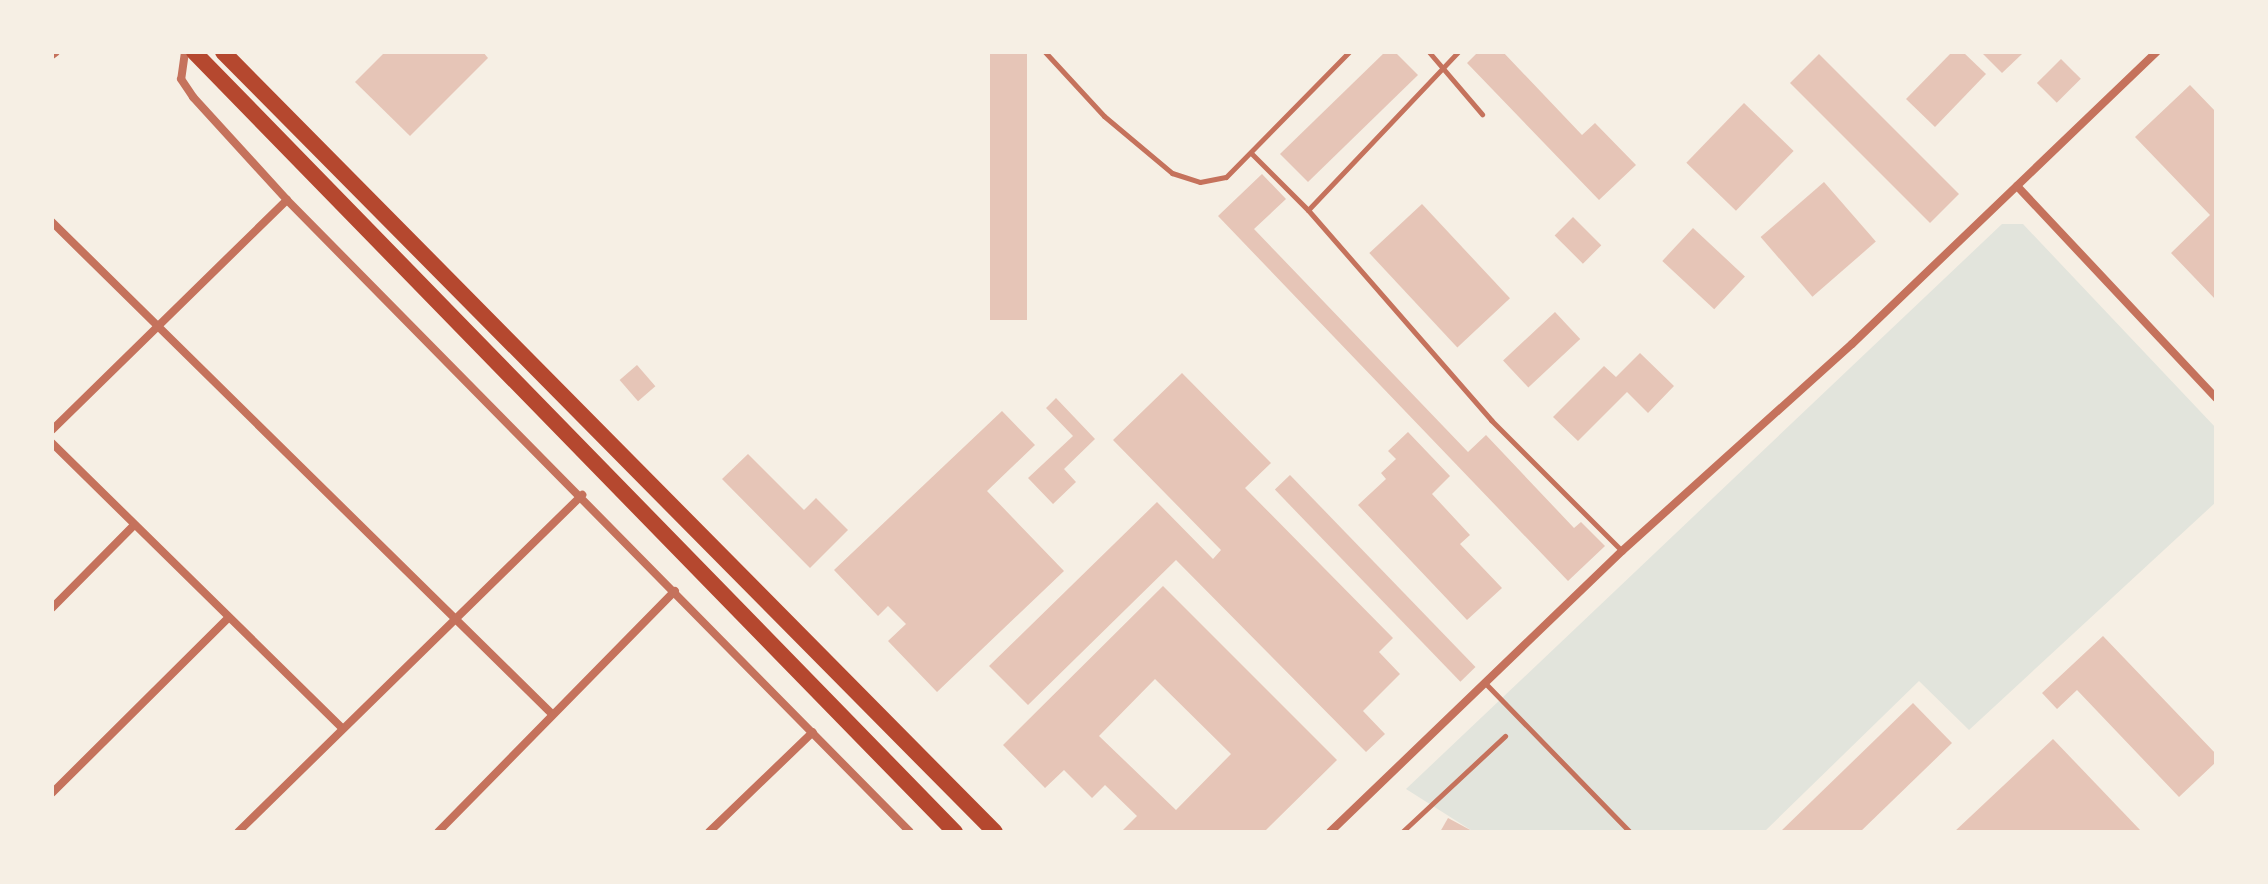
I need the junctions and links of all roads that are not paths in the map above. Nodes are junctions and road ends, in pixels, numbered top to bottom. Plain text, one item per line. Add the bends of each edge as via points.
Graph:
1 (185, 52) edge
2 (194, 52) edge
3 (223, 52) edge
4 (1045, 52) edge
5 (1349, 52) edge
6 (1429, 52) edge
7 (1458, 52) edge
8 (2156, 52) edge
9 (1442, 67) junction
10 (1482, 114) dead end
11 (1252, 154) junction
12 (2017, 186) junction
13 (287, 200) junction
14 (1308, 210) junction
15 (53, 226) edge
16 (162, 325) junction
17 (2216, 398) edge
18 (52, 430) edge
19 (52, 443) edge
20 (582, 495) junction
21 (134, 525) junction
22 (1622, 551) junction
23 (675, 591) junction
24 (52, 608) edge
25 (456, 616) junction
26 (227, 619) junction
27 (1487, 685) junction
28 (552, 714) junction
29 (342, 728) junction
30 (813, 732) junction
31 (1505, 736) dead end
32 (52, 793) edge
33 (238, 832) edge
34 (438, 832) edge
35 (709, 832) edge
36 (910, 832) edge
37 (955, 832) edge
38 (995, 832) edge
39 (1330, 832) edge
40 (1402, 832) edge
41 (1630, 832) edge

1 - 13 street via 181,79 193,97
2 - 37 main road
3 - 38 main road
4 - 11 lane via 1104,116 1172,173 1200,182 1226,177
5 - 11 lane via 1292,106
6 - 9 lane
7 - 9 lane
8 - 12 street
9 - 10 lane
9 - 14 lane
11 - 14 lane
12 - 17 street
12 - 22 street via 1852,344
13 - 16 street
13 - 20 street
14 - 22 lane via 1491,420
15 - 16 street
16 - 18 street
16 - 25 street
19 - 21 street
20 - 23 street
20 - 25 street
21 - 24 street
21 - 26 street
22 - 27 street
23 - 28 street
23 - 30 street
25 - 28 street
25 - 29 street
26 - 29 street
26 - 32 street
27 - 39 street
27 - 41 lane
28 - 34 street
29 - 33 street
30 - 35 street
30 - 36 street
31 - 40 lane

